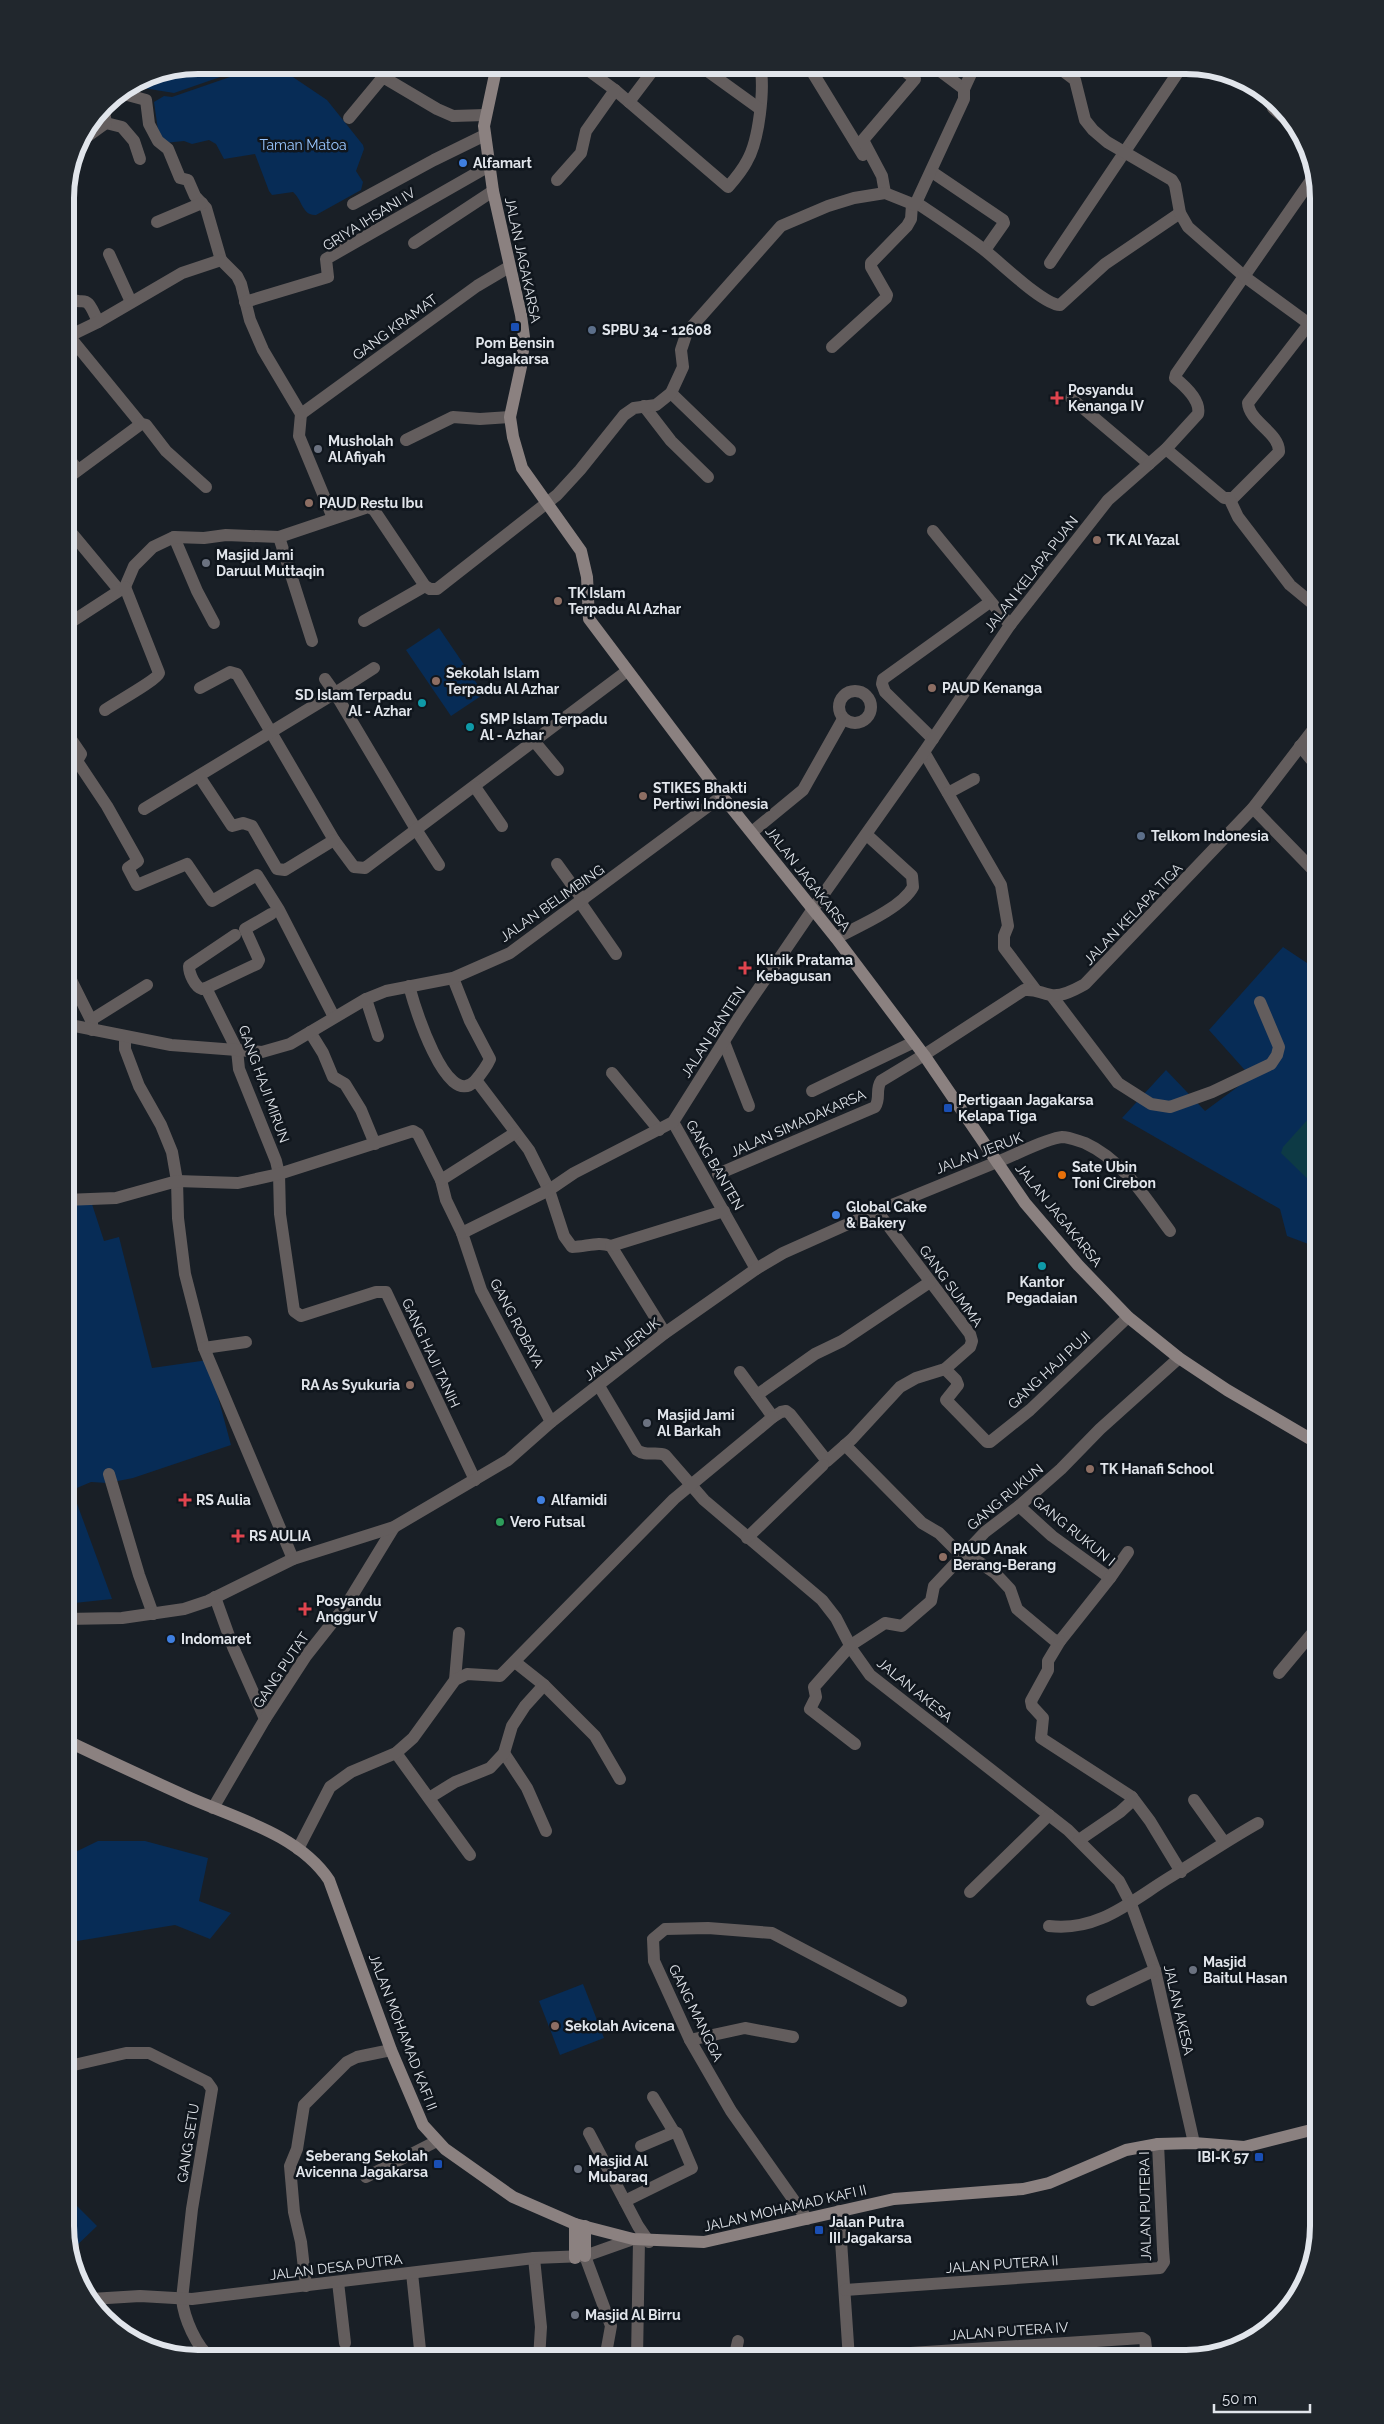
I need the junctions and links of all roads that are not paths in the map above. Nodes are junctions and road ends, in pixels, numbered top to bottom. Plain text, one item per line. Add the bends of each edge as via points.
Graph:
1 (496, 74) edge
2 (594, 74) edge
3 (650, 74) edge
4 (711, 74) edge
5 (762, 74) edge
6 (813, 74) edge
7 (909, 74) edge
8 (944, 74) edge
9 (971, 74) edge
10 (1066, 74) edge
11 (1177, 74) edge
12 (964, 89) junction
13 (616, 90) junction
14 (128, 95) edge
15 (629, 102) junction
16 (760, 109) junction
17 (105, 115) edge
18 (485, 116) junction
19 (349, 118) dead end
20 (106, 123) junction
21 (92, 133) edge
22 (485, 135) junction
23 (1125, 151) junction
24 (140, 159) dead end
25 (489, 166) junction
26 (932, 172) junction
27 (556, 180) dead end
28 (1309, 183) edge
29 (493, 191) junction
30 (885, 193) junction
31 (202, 203) junction
32 (353, 204) dead end
33 (915, 204) junction
34 (1180, 213) junction
35 (157, 222) dead end
36 (414, 243) dead end
37 (985, 250) junction
38 (109, 254) dead end
39 (222, 260) junction
40 (1050, 263) dead end
41 (509, 266) junction
42 (1245, 277) junction
43 (74, 300) edge
44 (131, 302) junction
45 (245, 302) junction
46 (98, 322) junction
47 (1310, 322) edge
48 (1310, 331) edge
49 (74, 334) edge
50 (74, 345) edge
51 (832, 347) dead end
52 (671, 393) junction
53 (1071, 398) dead end
54 (644, 406) junction
55 (301, 414) junction
56 (510, 417) junction
57 (141, 424) junction
58 (406, 440) dead end
59 (1166, 449) junction
60 (730, 450) dead end
61 (1148, 464) junction
62 (74, 465) edge
63 (78, 470) junction
64 (74, 473) edge
65 (708, 476) dead end
66 (206, 487) dead end
67 (1230, 500) junction
68 (547, 503) junction
69 (333, 518) junction
70 (933, 531) dead end
71 (74, 535) edge
72 (174, 537) junction
73 (279, 537) junction
74 (425, 586) junction
75 (122, 588) junction
76 (990, 602) junction
77 (1310, 603) edge
78 (74, 620) edge
79 (364, 621) dead end
80 (214, 623) dead end
81 (1010, 625) junction
82 (312, 641) dead end
83 (374, 668) dead end
84 (628, 671) junction
85 (325, 679) dead end
86 (200, 688) dead end
87 (335, 693) junction
88 (105, 710) dead end
89 (843, 719) dead end
90 (270, 733) junction
91 (1310, 733) edge
92 (933, 739) junction
93 (534, 741) junction
94 (74, 744) edge
95 (1300, 746) junction
96 (924, 752) junction
97 (1310, 759) edge
98 (558, 770) dead end
99 (198, 776) junction
100 (974, 778) dead end
101 (475, 787) junction
102 (948, 794) junction
103 (722, 796) junction
104 (1253, 808) junction
105 (144, 809) dead end
106 (502, 826) dead end
107 (417, 831) junction
108 (752, 832) junction
109 (867, 835) junction
110 (334, 840) junction
111 (557, 864) dead end
112 (439, 865) dead end
113 (1310, 867) edge
114 (582, 901) junction
115 (813, 909) junction
116 (271, 914) dead end
117 (236, 935) dead end
118 (836, 938) junction
119 (616, 954) dead end
120 (453, 978) junction
121 (147, 985) dead end
122 (409, 986) junction
123 (74, 988) edge
124 (206, 988) junction
125 (1035, 989) junction
126 (1052, 996) junction
127 (366, 999) junction
128 (1260, 1002) dead end
129 (334, 1017) junction
130 (74, 1024) edge
131 (91, 1025) junction
132 (310, 1032) junction
133 (378, 1036) dead end
134 (125, 1037) junction
135 (724, 1042) junction
136 (914, 1042) junction
137 (237, 1050) junction
138 (924, 1055) junction
139 (612, 1073) dead end
140 (476, 1080) junction
141 (812, 1091) dead end
142 (748, 1106) dead end
143 (673, 1122) junction
144 (659, 1130) junction
145 (515, 1133) junction
146 (375, 1144) junction
147 (997, 1162) junction
148 (279, 1174) junction
149 (718, 1174) dead end
150 (441, 1180) junction
151 (177, 1181) junction
152 (549, 1190) junction
153 (74, 1200) edge
154 (724, 1211) junction
155 (877, 1211) junction
156 (1170, 1231) dead end
157 (462, 1233) junction
158 (611, 1246) junction
159 (756, 1269) junction
160 (930, 1282) junction
161 (301, 1316) joint
162 (1128, 1317) junction
163 (665, 1333) junction
164 (246, 1342) dead end
165 (204, 1348) junction
166 (1179, 1358) junction
167 (945, 1369) junction
168 (740, 1372) dead end
169 (599, 1386) junction
170 (757, 1395) junction
171 (773, 1417) junction
172 (552, 1422) junction
173 (1310, 1439) edge
174 (845, 1445) junction
175 (823, 1465) dead end
176 (109, 1474) dead end
177 (475, 1480) junction
178 (689, 1485) junction
179 (1019, 1506) junction
180 (394, 1527) junction
181 (747, 1538) junction
182 (1128, 1552) dead end
183 (963, 1554) junction
184 (293, 1559) junction
185 (1110, 1578) junction
186 (215, 1597) junction
187 (153, 1614) junction
188 (74, 1619) edge
189 (459, 1633) dead end
190 (1310, 1636) edge
191 (1060, 1641) junction
192 (851, 1645) junction
193 (515, 1662) junction
194 (1279, 1673) dead end
195 (454, 1680) junction
196 (544, 1685) junction
197 (265, 1719) junction
198 (74, 1744) edge
199 (855, 1744) dead end
200 (396, 1753) junction
201 (504, 1753) junction
202 (620, 1778) dead end
203 (1132, 1797) junction
204 (429, 1798) junction
205 (1194, 1800) dead end
206 (213, 1808) junction
207 (1049, 1815) junction
208 (1258, 1823) dead end
209 (546, 1831) dead end
210 (1079, 1840) junction
211 (1224, 1842) junction
212 (298, 1849) junction
213 (470, 1855) dead end
214 (1181, 1872) junction
215 (970, 1892) dead end
216 (1131, 1904) junction
217 (1049, 1926) dead end
218 (1155, 1970) junction
219 (1092, 2000) dead end
220 (902, 2002) dead end
221 (793, 2037) dead end
222 (690, 2040) junction
223 (391, 2050) junction
224 (74, 2065) edge
225 (653, 2097) dead end
226 (674, 2132) junction
227 (589, 2133) dead end
228 (1310, 2133) edge
229 (437, 2140) junction
230 (1194, 2143) junction
231 (1158, 2144) junction
232 (641, 2146) dead end
233 (366, 2177) dead end
234 (625, 2201) junction
235 (839, 2211) junction
236 (808, 2219) junction
237 (580, 2225) junction
238 (640, 2240) junction
239 (580, 2257) junction
240 (534, 2258) junction
241 (1160, 2268) joint
242 (412, 2273) junction
243 (338, 2282) junction
244 (306, 2286) junction
245 (846, 2290) junction
246 (97, 2299) edge
247 (187, 2299) junction
248 (738, 2341) dead end
249 (345, 2343) dead end
250 (203, 2350) edge
251 (419, 2350) edge
252 (540, 2350) edge
253 (607, 2350) edge
254 (637, 2350) edge
255 (736, 2350) edge
256 (849, 2350) edge
257 (966, 2350) edge
258 (1145, 2350) edge

1 - 18 main road, JALAN JAGAKARSA
2 - 13 street
3 - 15 street
4 - 16 street
5 - 16 street
6 - 30 street
7 - 30 street via 915,79 863,140 882,176
8 - 12 street
9 - 12 street
10 - 23 street via 1076,83 1088,125 1107,142
11 - 23 street
12 - 26 street via 964,99
13 - 15 street
13 - 27 street via 586,130 582,153
14 - 31 street via 146,100 149,124 158,141 168,149 180,178 188,180
15 - 16 street via 728,187 751,153
17 - 20 street
18 - 19 street via 453,116 383,77
18 - 22 main road, JALAN JAGAKARSA
20 - 21 street
20 - 24 street via 122,127 134,141
22 - 25 main road, JALAN JAGAKARSA
22 - 32 street
23 - 34 street via 1172,180
23 - 40 street
25 - 29 main road, JALAN JAGAKARSA
25 - 45 street, GRIYA IHSANI IV via 326,259 328,277
26 - 33 street
26 - 37 street via 1003,220
28 - 42 street
29 - 36 street
29 - 41 main road, JALAN JAGAKARSA
30 - 33 street
30 - 52 street via 828,206 781,226 687,332 681,350 683,367
31 - 35 street
31 - 39 street
33 - 37 street
33 - 51 street via 907,226 872,263 886,298
34 - 37 street via 1105,264 1060,306 997,263
34 - 42 street via 1188,227
38 - 44 street
39 - 44 street via 182,273
39 - 45 street via 237,276
41 - 55 street, GANG KRAMAT
41 - 56 main road, JALAN JAGAKARSA via 524,337
42 - 47 street
42 - 59 street, JALAN KELAPA PUAN via 1176,374 1175,378 1191,394 1199,411
43 - 46 street via 89,303
44 - 46 street
45 - 55 street via 263,350
46 - 49 street
48 - 67 street via 1248,403 1248,410 1277,443 1278,452
50 - 57 street
52 - 54 street via 656,405
52 - 60 street
53 - 61 street
54 - 65 street via 671,441
54 - 68 street via 624,415 571,481
55 - 69 street via 299,436
56 - 58 street via 454,417
56 - 68 main road, JALAN JAGAKARSA via 522,468
57 - 63 street
57 - 66 street via 146,425 166,451
59 - 61 street, JALAN KELAPA PUAN
59 - 67 street
61 - 81 street, JALAN KELAPA PUAN via 1108,500
62 - 63 street
63 - 64 street
67 - 77 street via 1238,517 1285,579
68 - 74 street via 437,589
68 - 84 main road, JALAN JAGAKARSA via 586,563 588,619
69 - 73 street
69 - 74 street via 362,508 374,510
70 - 76 street
71 - 75 street
72 - 73 street
72 - 75 street via 153,547 134,566
72 - 80 street
73 - 82 street
74 - 79 street
75 - 78 street
75 - 88 street via 159,673 154,681
76 - 81 street
76 - 92 street via 883,679 885,692
81 - 92 street, JALAN KELAPA PUAN
83 - 87 street
84 - 93 street
84 - 103 main road, JALAN JAGAKARSA
85 - 87 street
86 - 90 street via 230,672 236,674
87 - 90 street
87 - 107 street
89 - 108 street via 803,790
90 - 99 street
90 - 110 street
91 - 95 street, JALAN KELAPA TIGA
92 - 96 street, JALAN KELAPA PUAN
93 - 98 street
93 - 101 street
94 - 129 street via 81,754 77,762 138,861 128,868 137,885 187,864 212,901 257,876 298,945
95 - 97 street
95 - 104 street, JALAN KELAPA TIGA
96 - 102 street
96 - 109 street, JALAN KELAPA PUAN
99 - 105 street
99 - 110 street via 229,824 252,826 281,870
100 - 102 street
101 - 106 street
101 - 107 street
102 - 125 street via 1001,885 1008,926 1004,948
103 - 108 main road, JALAN JAGAKARSA
103 - 114 street, JALAN BELIMBING
104 - 113 street
104 - 126 street, JALAN KELAPA TIGA via 1094,976 1077,989
107 - 110 street via 359,869
107 - 112 street
108 - 115 main road, JALAN JAGAKARSA
109 - 115 street, JALAN KELAPA PUAN
109 - 118 street via 912,876 913,887 892,907
111 - 114 street
114 - 119 street
114 - 120 street, JALAN BELIMBING via 510,953
115 - 118 main road, JALAN JAGAKARSA
115 - 135 street, JALAN BANTEN
116 - 124 street via 245,929 258,955 257,964
117 - 124 street, GANG HAJI MIRUN via 189,966 198,987
118 - 136 main road, JALAN JAGAKARSA
120 - 122 street, JALAN BELIMBING
120 - 140 street via 490,1059
121 - 131 street
122 - 127 street, JALAN BELIMBING
122 - 140 street via 415,1009 443,1071 463,1088
123 - 131 street
124 - 137 street, GANG HAJI MIRUN
125 - 126 street
125 - 138 street via 1024,990
126 - 128 street via 1118,1083 1151,1104 1170,1107 1212,1092 1271,1064 1278,1055 1279,1047
127 - 129 street, JALAN BELIMBING
127 - 133 street
129 - 132 street, JALAN BELIMBING
130 - 131 street, JALAN BELIMBING
131 - 134 street, JALAN BELIMBING
132 - 137 street, JALAN BELIMBING via 275,1049 262,1052
132 - 146 street via 333,1077 345,1084 361,1110
134 - 137 street, JALAN BELIMBING via 171,1045
134 - 151 street via 139,1086 172,1152
135 - 142 street
135 - 143 street, JALAN BANTEN
136 - 138 main road, JALAN JAGAKARSA
136 - 141 street
137 - 148 street, GANG HAJI MIRUN via 239,1070
138 - 147 main road, JALAN JAGAKARSA
138 - 149 street, JALAN SIMADAKARSA via 881,1081 875,1107
139 - 144 street
140 - 145 street
143 - 144 street, GANG BANTEN
143 - 154 street, GANG BANTEN
144 - 152 street, GANG BANTEN
145 - 150 street
145 - 152 street via 529,1150
146 - 148 street
146 - 150 street, GANG ROBAYA via 413,1131 418,1134
147 - 155 street, JALAN JERUK
147 - 156 street, JALAN JERUK via 1054,1139 1064,1137 1078,1141 1109,1156 1124,1169
147 - 162 main road, JALAN JAGAKARSA via 1055,1239
148 - 151 street via 238,1183
148 - 161 street, GANG HAJI MIRUN via 280,1214 294,1311
150 - 157 street, GANG ROBAYA via 446,1200
151 - 153 street via 116,1198
151 - 165 street via 182,1255
152 - 157 street, GANG BANTEN
152 - 158 street via 564,1236 572,1247 604,1243
154 - 158 street
154 - 159 street, GANG BANTEN
155 - 159 street, JALAN JERUK via 783,1253
155 - 160 street, GANG SUMMA
157 - 172 street, GANG ROBAYA via 481,1290
158 - 163 street
159 - 163 street, JALAN JERUK
160 - 167 street, GANG SUMMA via 972,1341 970,1347
160 - 170 street via 842,1341 815,1354
161 - 177 street, GANG HAJI TANIH via 376,1292 386,1292
162 - 166 main road, JALAN JAGAKARSA
162 - 167 street, GANG HAJI PUJI via 993,1441 987,1442 946,1400 958,1384
163 - 169 street, JALAN JERUK
164 - 165 street
165 - 184 street
166 - 173 main road, JALAN JAGAKARSA
166 - 179 street, GANG RUKUN
167 - 174 street via 900,1387
168 - 170 street
169 - 172 street, JALAN JERUK
169 - 178 street, JALAN AKESA via 638,1450 644,1454 665,1455
170 - 171 street
171 - 174 street via 786,1411 790,1414 827,1461
171 - 178 street
172 - 177 street, JALAN JERUK via 508,1460
174 - 183 street via 922,1523
175 - 181 street
176 - 187 street via 138,1575
177 - 180 street, JALAN JERUK
178 - 181 street, JALAN AKESA
178 - 193 street
179 - 183 street, GANG RUKUN
179 - 185 street, GANG RUKUN I via 1052,1536
180 - 184 street, JALAN JERUK
180 - 197 street, GANG PUTAT via 347,1604 306,1656
181 - 192 street, JALAN AKESA via 822,1600
182 - 185 street
183 - 191 street via 995,1574 1010,1589 1017,1609 1054,1640
183 - 192 street, GANG RUKUN via 934,1586 931,1601 902,1626 885,1623
184 - 186 street, JALAN JERUK
185 - 191 street
186 - 187 street, JALAN JERUK via 184,1609
186 - 197 street
187 - 188 street, JALAN JERUK
189 - 195 street
190 - 194 street
191 - 203 street via 1031,1701 1042,1718 1041,1738
192 - 199 street via 814,1688 816,1697 810,1709
192 - 207 street, JALAN AKESA via 870,1675
193 - 195 street via 500,1676 467,1674
193 - 196 street
195 - 200 street via 413,1738
196 - 201 street via 512,1726
196 - 202 street via 595,1736
197 - 206 street, GANG PUTAT
198 - 206 main road, JALAN MOHAMAD KAFI II
200 - 204 street
200 - 212 street via 351,1772 330,1787
201 - 204 street via 490,1768 455,1782
201 - 209 street via 527,1788
203 - 210 street via 1120,1812
203 - 214 street
204 - 213 street
205 - 211 street
206 - 212 main road, JALAN MOHAMAD KAFI II via 254,1825
207 - 210 street, JALAN AKESA
207 - 215 street
208 - 211 street
210 - 216 street, JALAN AKESA via 1119,1881
211 - 214 street
212 - 223 main road, JALAN MOHAMAD KAFI II via 320,1866 329,1880
214 - 216 street
216 - 217 street via 1116,1913 1065,1928
216 - 218 street, JALAN AKESA
218 - 219 street
218 - 230 street, JALAN AKESA
220 - 222 street, GANG MANGGA via 772,1933 708,1928 665,1929 653,1939 654,1961
221 - 222 street via 745,2028
222 - 236 street, GANG MANGGA via 731,2111
223 - 229 main road, JALAN MOHAMAD KAFI II via 423,2125
223 - 244 street via 347,2062 304,2105 297,2149 290,2166
224 - 247 street, GANG SETU via 126,2053 149,2053 207,2082 212,2089 192,2209
225 - 226 street
226 - 232 street
226 - 234 street via 680,2136 692,2168
227 - 234 street
228 - 230 main road, JALAN MOHAMAD KAFI II via 1244,2147
229 - 233 street
229 - 237 main road, JALAN MOHAMAD KAFI II via 514,2197
230 - 231 main road, JALAN MOHAMAD KAFI II
231 - 235 main road, JALAN MOHAMAD KAFI II via 1126,2150 1049,2183 1023,2189 917,2196
231 - 241 street, JALAN PUTERA I via 1164,2262
234 - 238 street
235 - 236 main road, JALAN MOHAMAD KAFI II
235 - 245 street
236 - 238 main road, JALAN MOHAMAD KAFI II via 704,2242
237 - 238 main road, JALAN MOHAMAD KAFI II
237 - 239 main road
238 - 239 street, JALAN DESA PUTRA
238 - 254 street
239 - 240 street, JALAN DESA PUTRA
239 - 253 street via 612,2326
240 - 242 street, JALAN DESA PUTRA
240 - 252 street via 541,2327
241 - 245 street, JALAN PUTERA II
242 - 243 street, JALAN DESA PUTRA
242 - 251 street
243 - 244 street, JALAN DESA PUTRA
243 - 249 street
244 - 247 street, JALAN DESA PUTRA
245 - 256 street
246 - 247 street, JALAN DESA PUTRA via 140,2296
247 - 250 street via 184,2312
248 - 255 street
257 - 258 street, JALAN PUTERA IV via 1142,2338

